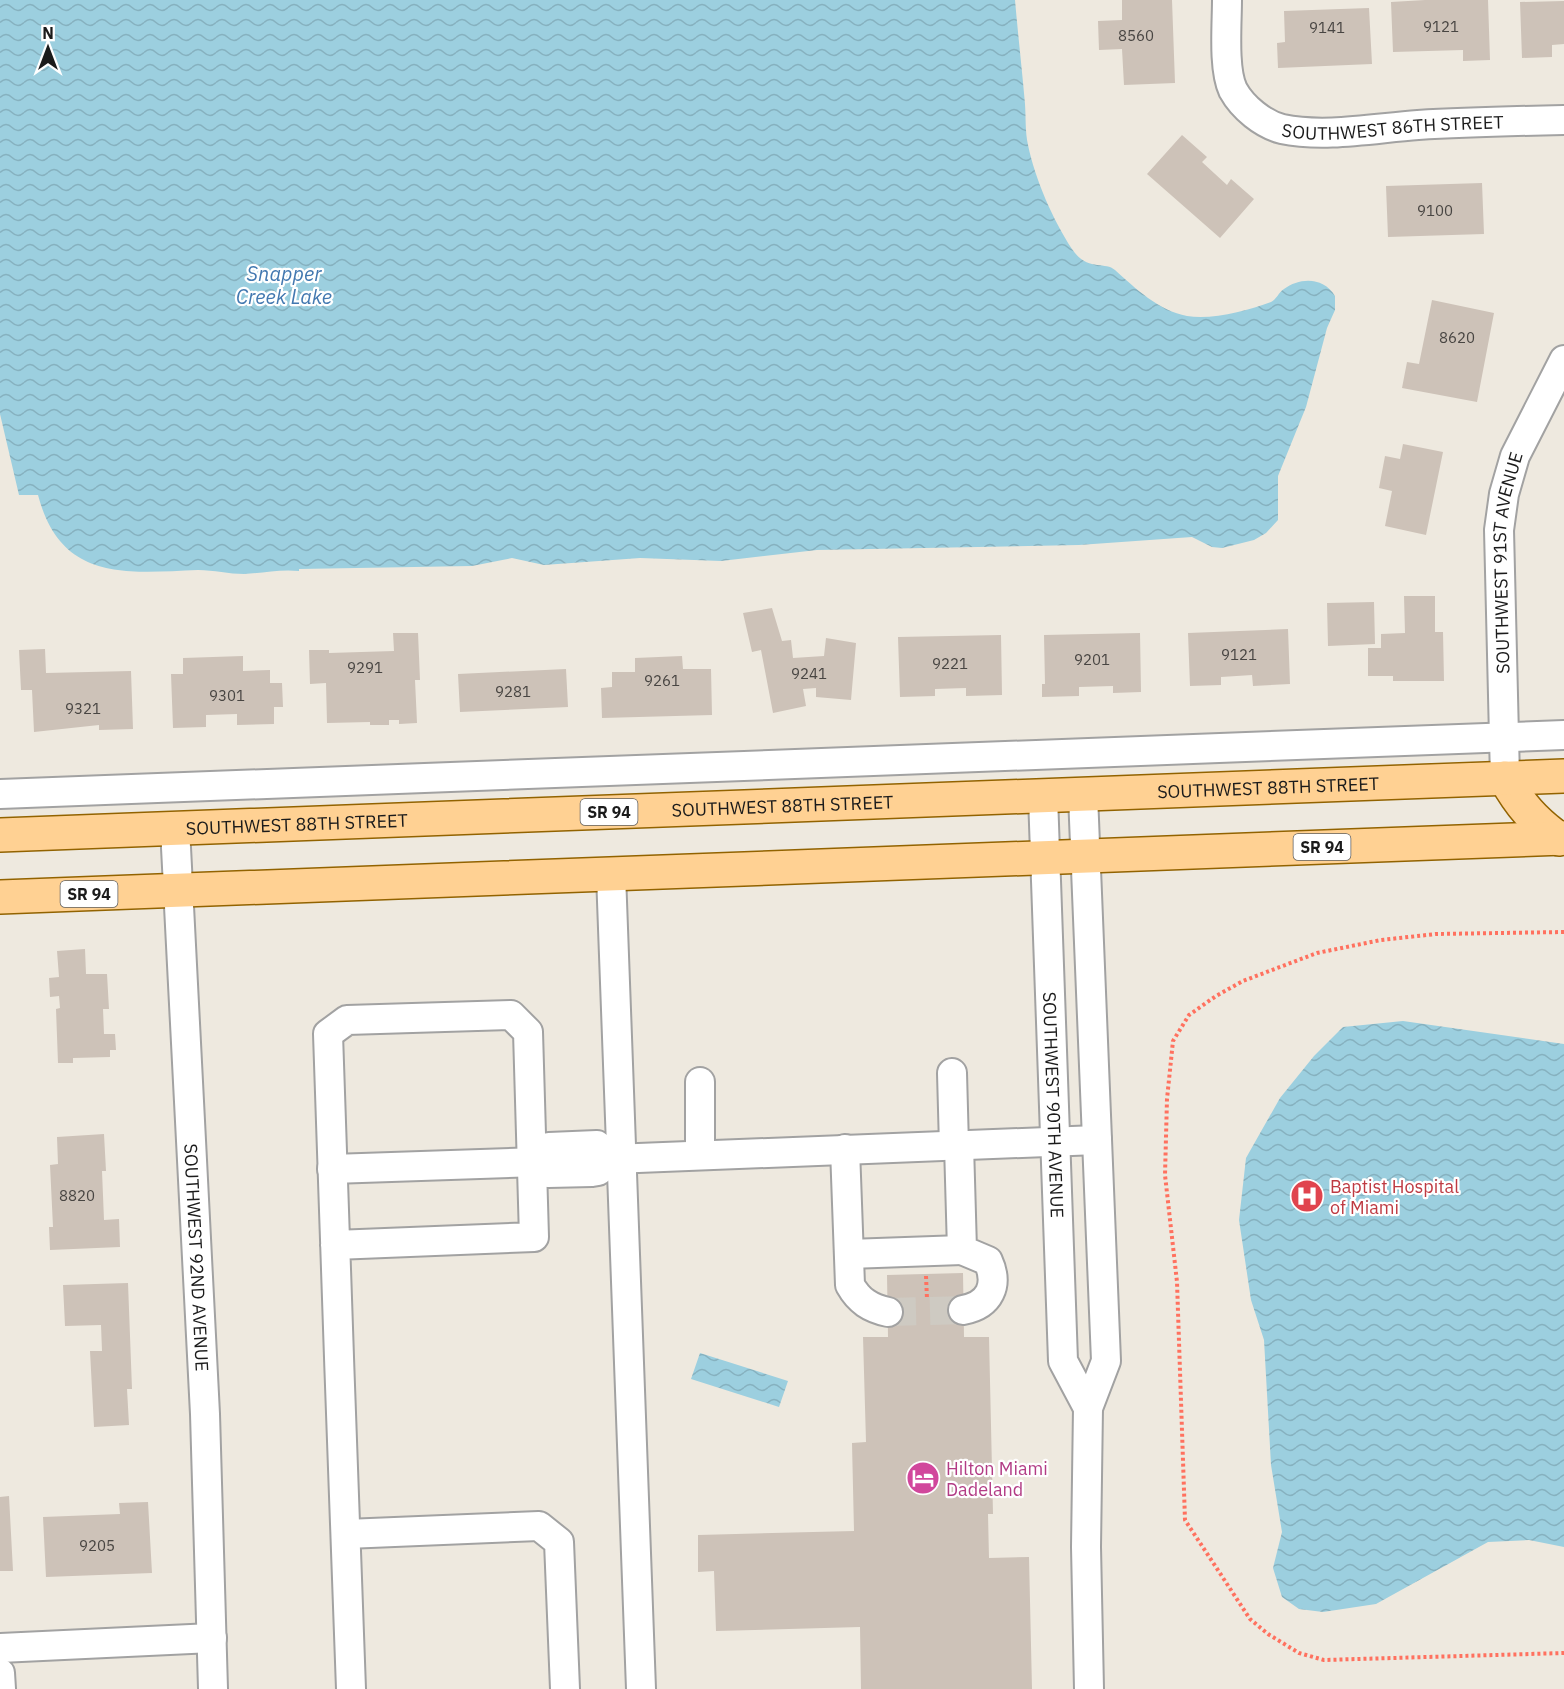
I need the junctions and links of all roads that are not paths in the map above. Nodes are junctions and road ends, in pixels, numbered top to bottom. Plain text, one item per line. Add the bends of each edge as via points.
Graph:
1 (1227, 0) edge
2 (1564, 120) edge
3 (1564, 360) edge
4 (1554, 407) edge
5 (1564, 735) edge
6 (1503, 737) junction
7 (1564, 776) edge
8 (1505, 778) junction
9 (0, 794) edge
10 (1083, 795) junction
11 (1043, 796) junction
12 (175, 828) junction
13 (0, 835) edge
14 (1562, 838) edge
15 (1085, 856) junction
16 (1044, 857) junction
17 (611, 874) junction
18 (178, 890) junction
19 (0, 897) edge
20 (952, 1073) dead end
21 (700, 1082) dead end
22 (1097, 1140) junction
23 (1056, 1142) junction
24 (957, 1146) junction
25 (845, 1149) junction
26 (700, 1155) junction
27 (617, 1159) junction
28 (534, 1162) junction
29 (332, 1169) junction
30 (335, 1245) junction
31 (962, 1250) junction
32 (849, 1254) junction
33 (963, 1310) tunnel mouth
34 (888, 1312) tunnel mouth
35 (1088, 1408) junction
36 (346, 1534) junction
37 (212, 1638) junction
38 (0, 1648) edge
39 (0, 1673) edge
40 (1, 1689) edge
41 (213, 1689) edge
42 (351, 1689) edge
43 (565, 1689) edge
44 (641, 1689) edge
45 (1089, 1689) edge

1 - 2 street, SOUTHWEST 86TH STREET via 1228,67 1234,91 1266,123 1281,129
3 - 4 street, SOUTHWEST 91ST AVENUE
4 - 6 street, SOUTHWEST 91ST AVENUE via 1515,456 1504,494 1499,530
5 - 6 street
6 - 8 street, SOUTHWEST 91ST AVENUE
6 - 9 street
7 - 8 main road, SOUTHWEST 88TH STREET / SR 94
8 - 10 main road, SOUTHWEST 88TH STREET / SR 94
8 - 14 main road via 1527,814
10 - 11 main road, SOUTHWEST 88TH STREET / SR 94
10 - 15 street, SOUTHWEST 90TH AVENUE
11 - 12 main road, SOUTHWEST 88TH STREET / SR 94
11 - 16 street, SOUTHWEST 90TH AVENUE
12 - 13 main road, SOUTHWEST 88TH STREET / SR 94
12 - 18 street, SOUTHWEST 92ND AVENUE
14 - 15 main road, SR 94
15 - 16 main road, SR 94
15 - 22 street, SOUTHWEST 90TH AVENUE
16 - 17 main road, SR 94
16 - 23 street, SOUTHWEST 90TH AVENUE
17 - 18 main road, SR 94
17 - 27 street
18 - 19 main road, SR 94
18 - 37 street, SOUTHWEST 92ND AVENUE via 204,1390
20 - 24 street
21 - 26 street
22 - 23 street
22 - 35 street, SOUTHWEST 90TH AVENUE via 1106,1361
23 - 24 street
23 - 35 street, SOUTHWEST 90TH AVENUE via 1064,1361
24 - 25 street
24 - 31 street
25 - 26 street
25 - 32 street
26 - 27 street
27 - 28 street via 592,1172 548,1173
27 - 44 street
28 - 29 street
28 - 29 street via 528,1032 511,1015 347,1020 328,1034
28 - 30 street via 534,1237
29 - 30 street
30 - 36 street
31 - 32 street
31 - 33 street via 988,1261 993,1280 993,1289 985,1301
32 - 34 street via 850,1285 856,1297
35 - 45 street, SOUTHWEST 90TH AVENUE
36 - 42 street
36 - 43 street via 539,1526 560,1542
37 - 38 street
37 - 41 street, SOUTHWEST 92ND AVENUE
39 - 40 street

